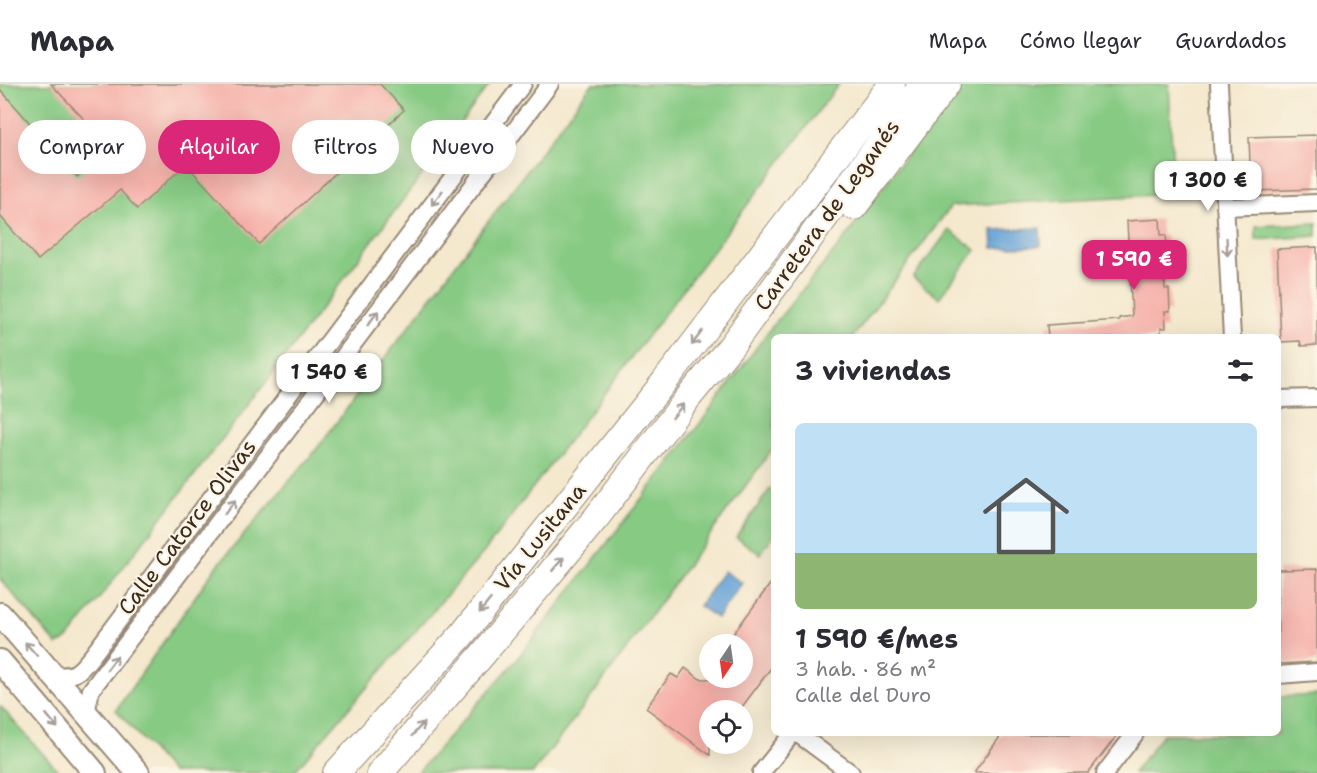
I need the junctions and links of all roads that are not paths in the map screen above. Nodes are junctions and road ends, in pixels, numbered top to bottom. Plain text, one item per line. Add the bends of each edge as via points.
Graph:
1 (523, 84) edge
2 (550, 84) edge
3 (871, 84) edge
4 (892, 84) edge
5 (923, 84) edge
6 (947, 84) edge
7 (1219, 84) edge
8 (1317, 203) edge
9 (1225, 207) junction
10 (732, 291) junction
11 (1232, 334) edge
12 (731, 346) junction
13 (1317, 398) edge
14 (1281, 399) edge
15 (0, 614) edge
16 (0, 661) edge
17 (1317, 672) edge
18 (53, 675) junction
19 (1281, 675) edge
20 (86, 714) junction
21 (790, 736) edge
22 (801, 736) edge
23 (1134, 736) edge
24 (95, 773) edge
25 (138, 773) edge
26 (336, 773) edge
27 (380, 773) edge
28 (761, 773) edge
29 (851, 773) edge
30 (1106, 773) edge

1 -> 18 street, Calle Catorce Olivas via 92,656 78,673
20 -> 2 street, Calle Catorce Olivas via 91,690
3 - 10 main road via 764,226
4 - 10 main road, Carretera de Leganés
5 - 12 main road, Carretera de Leganés
6 - 12 main road via 763,321
7 - 9 street
8 - 9 street
9 -> 11 street
10 -> 26 main road, Vía Lusitana via 461,636
27 -> 12 main road, Vía Lusitana via 581,536
13 - 14 street
18 -> 15 street
16 -> 24 street
17 - 19 street
18 - 20 street
20 - 25 street
21 - 28 street
22 - 29 street
23 - 30 street

